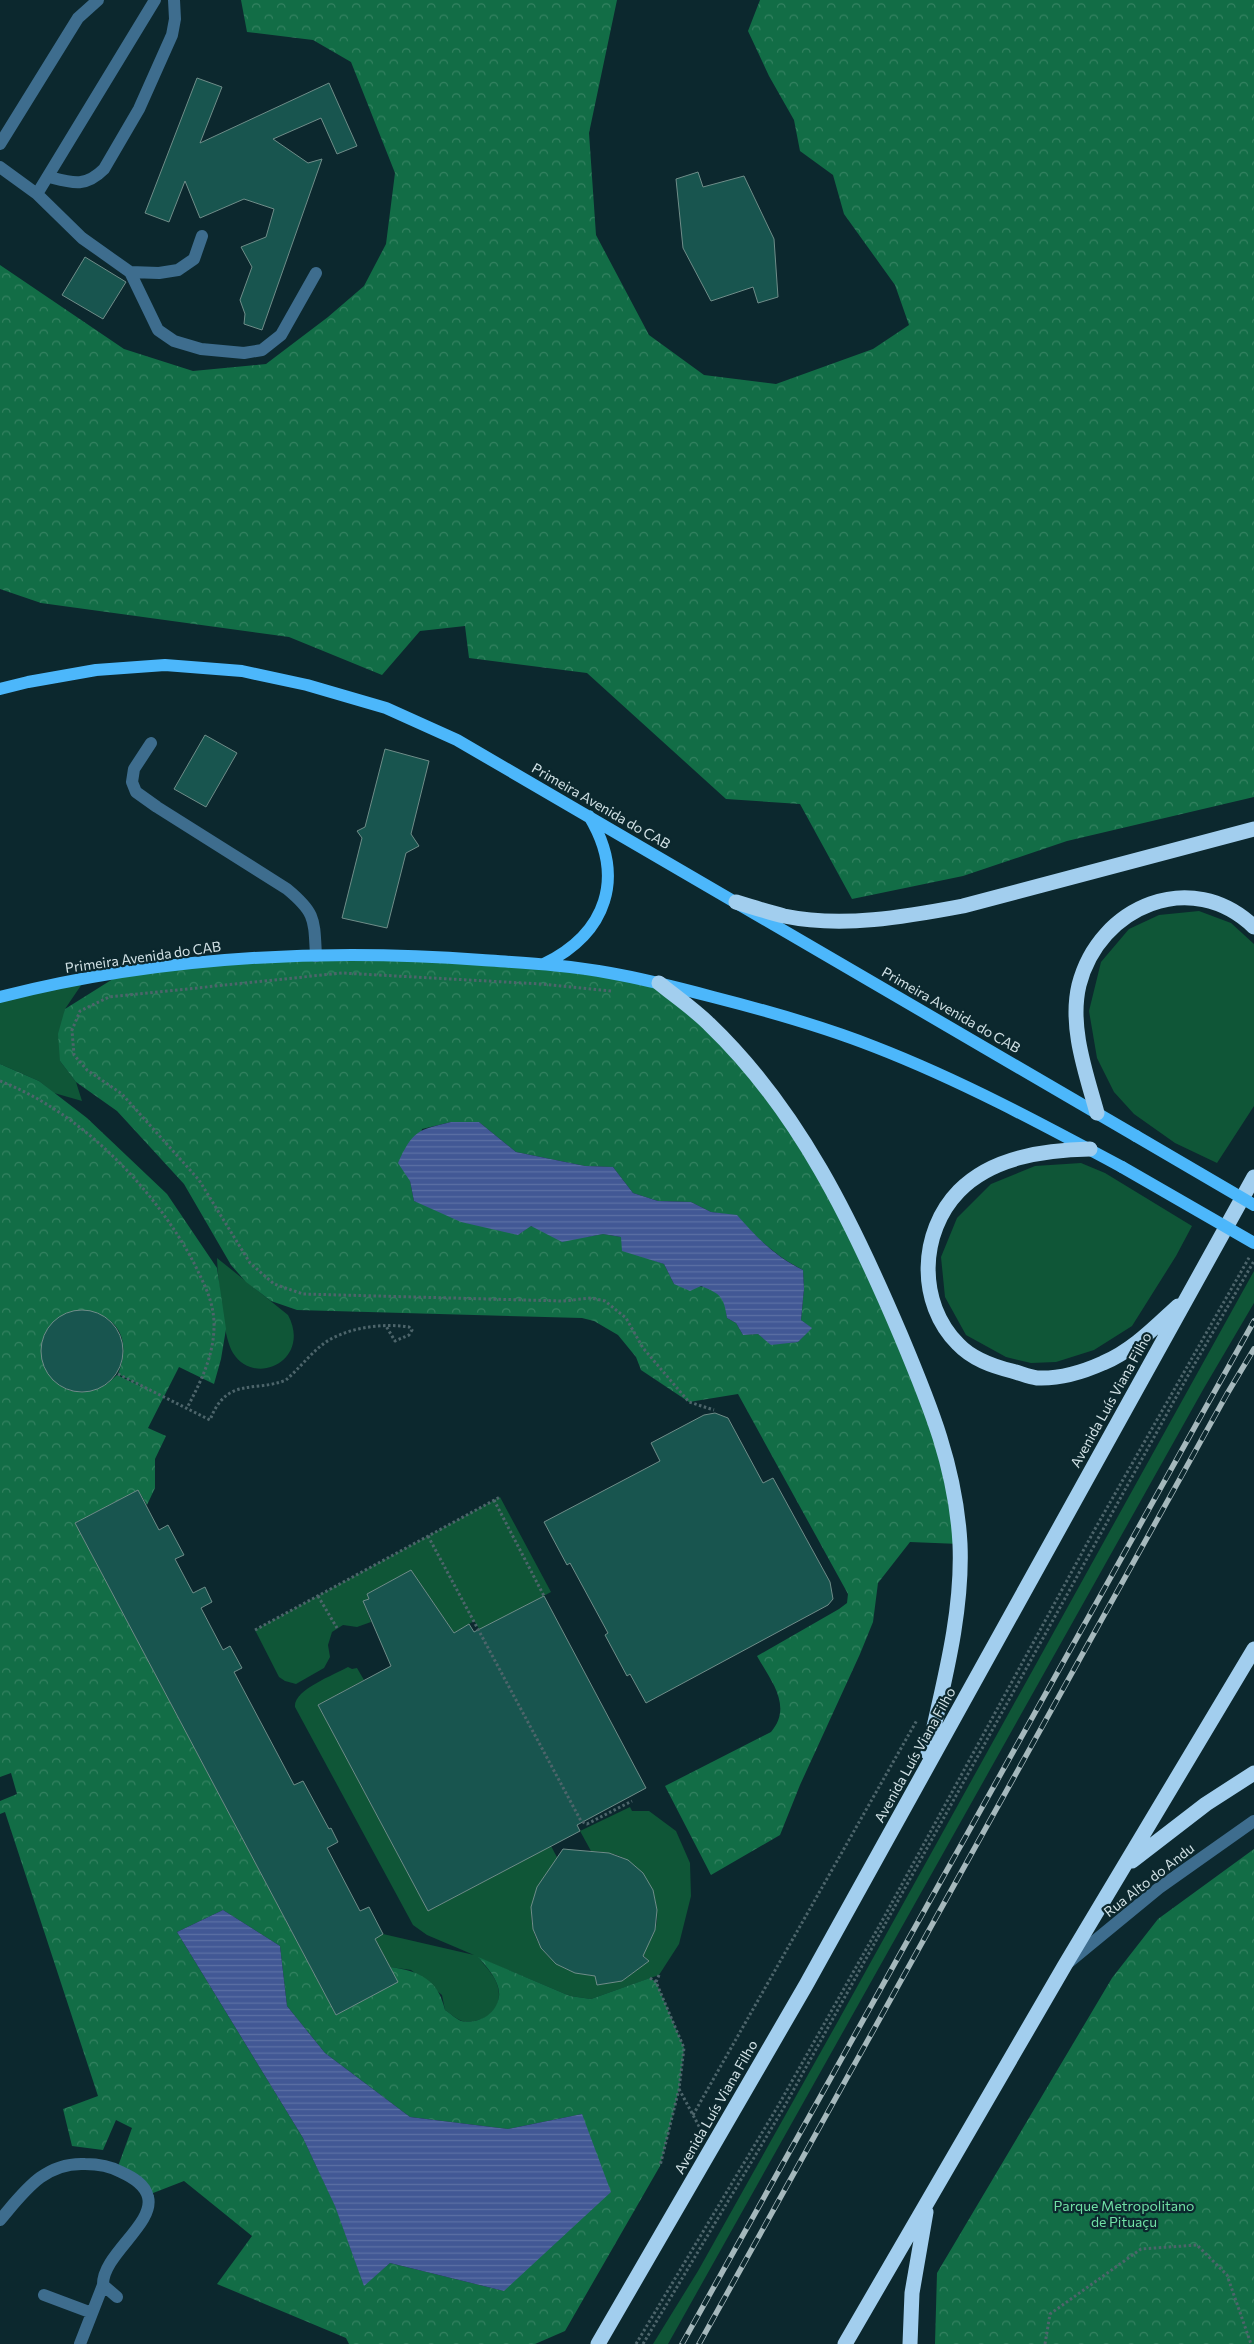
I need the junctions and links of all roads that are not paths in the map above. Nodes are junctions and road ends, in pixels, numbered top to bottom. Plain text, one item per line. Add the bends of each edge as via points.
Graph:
1 (98, 0) edge
2 (155, 0) edge
3 (174, 0) edge
4 (0, 144) edge
5 (0, 167) edge
6 (49, 177) junction
7 (37, 194) junction
8 (202, 236) dead end
9 (130, 272) junction
10 (316, 273) dead end
11 (0, 689) edge
12 (151, 743) dead end
13 (588, 815) junction
14 (1254, 829) edge
15 (736, 902) junction
16 (1254, 927) edge
17 (316, 956) junction
18 (544, 964) junction
19 (659, 983) junction
20 (0, 997) edge
21 (1098, 1113) junction
22 (1090, 1149) junction
23 (1254, 1178) edge
24 (1254, 1205) edge
25 (1254, 1243) edge
26 (1186, 1299) junction
27 (1254, 1649) edge
28 (925, 1769) junction
29 (1254, 1772) edge
30 (1254, 1821) edge
31 (1127, 1864) junction
32 (1065, 1965) junction
33 (928, 2201) junction
34 (0, 2220) edge
35 (103, 2285) junction
36 (44, 2295) dead end
37 (117, 2297) dead end
38 (92, 2313) junction
39 (80, 2344) edge
40 (598, 2344) edge
41 (845, 2344) edge
42 (910, 2344) edge

1 - 4 lane via 78,18
2 - 6 lane
3 - 6 lane via 172,35 139,109 104,169 96,178 81,183
5 - 7 lane
6 - 7 lane
7 - 9 lane via 82,238
8 - 9 lane via 194,259 178,270
9 - 10 lane via 158,330 174,341 201,349 244,353 262,350 281,335
11 - 13 main road, Primeira Avenida do CAB via 96,670 165,665 242,671 289,681 386,708 457,740
12 - 17 lane via 134,769 132,782 136,792 287,888 309,910 314,920
13 - 15 main road, Primeira Avenida do CAB
13 - 18 main road via 600,834 606,856 608,878 604,900 595,922 582,940
14 - 15 highway via 982,901 917,914 867,920 822,920 785,916
15 - 21 main road, Primeira Avenida do CAB
16 - 21 highway via 1224,905 1173,898 1147,904 1107,932 1090,958 1080,985 1076,1010 1081,1049
17 - 18 main road, Primeira Avenida do CAB via 434,956
17 - 20 main road, Primeira Avenida do CAB via 198,962 49,985
18 - 19 main road, Primeira Avenida do CAB via 609,972
19 - 22 main road, Primeira Avenida do CAB via 775,1013 875,1046
19 - 28 highway via 709,1023 736,1052 761,1080 805,1142 843,1208 930,1404 948,1461 960,1544 959,1595
21 - 24 main road, Primeira Avenida do CAB, bridge
22 - 25 main road, Primeira Avenida do CAB, bridge
22 - 26 highway via 1042,1152 1010,1161 960,1190 931,1238 927,1264 929,1291 941,1321 958,1344 979,1360 1036,1378 1070,1375 1104,1363 1138,1342
23 - 26 highway, Avenida Luís Viana Filho
26 - 28 highway, Avenida Luís Viana Filho
27 - 31 highway
28 - 40 highway, Avenida Luís Viana Filho via 801,1994
29 - 31 highway
30 - 32 lane, Rua Alto do Andu via 1159,1888
31 - 32 highway
32 - 33 highway
33 - 41 highway
33 - 42 highway via 912,2293
34 - 35 lane via 45,2173 63,2165 96,2164 132,2177 143,2185 148,2195 147,2214 122,2245 103,2278
35 - 37 lane
35 - 38 lane
36 - 38 lane
38 - 39 lane

